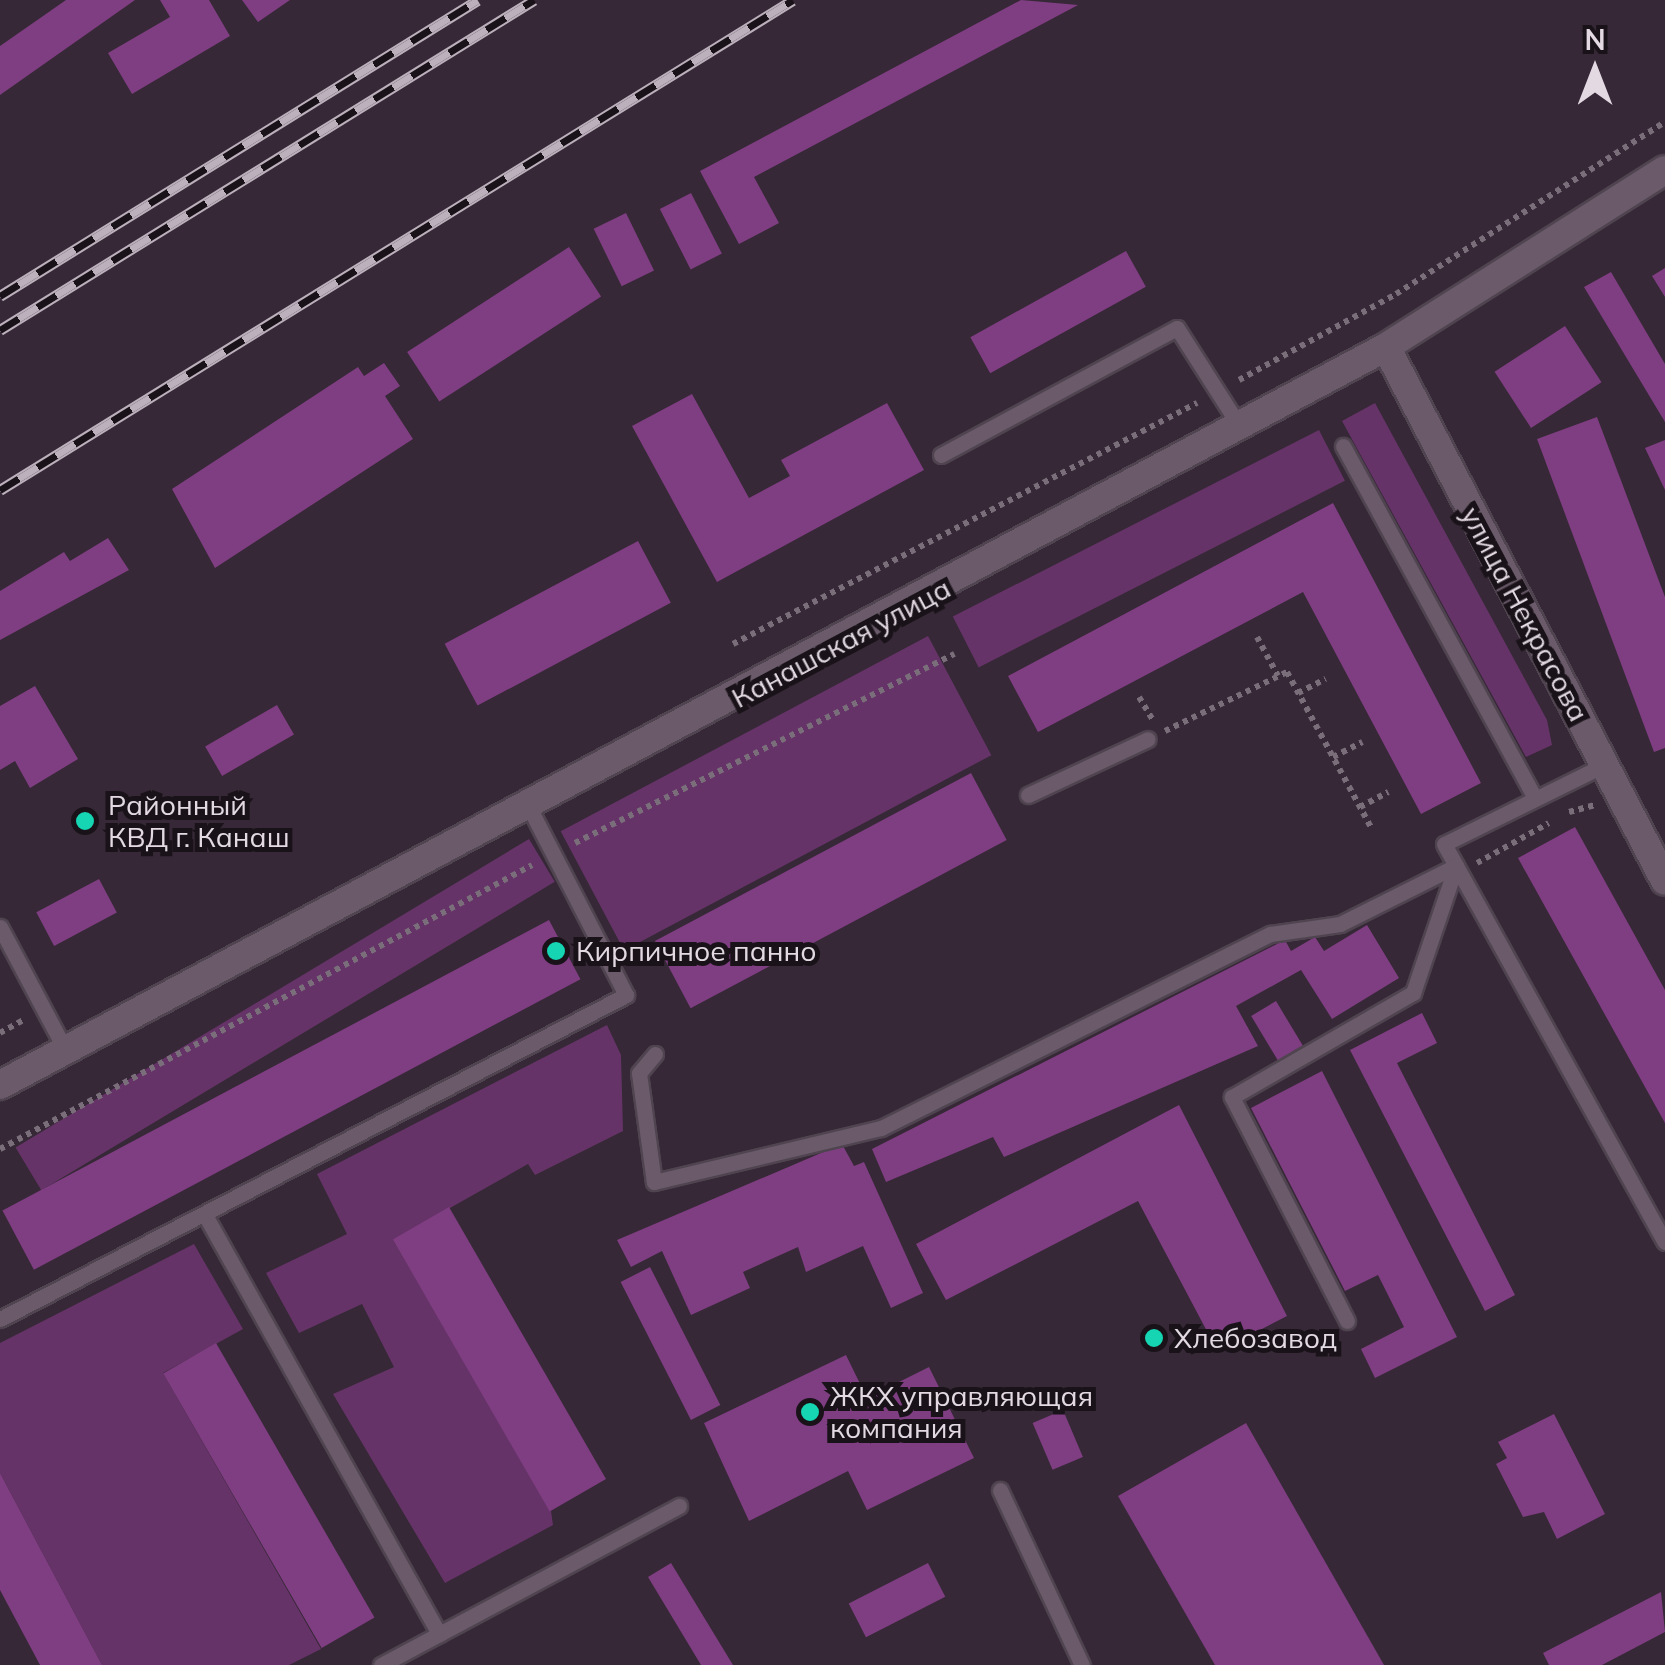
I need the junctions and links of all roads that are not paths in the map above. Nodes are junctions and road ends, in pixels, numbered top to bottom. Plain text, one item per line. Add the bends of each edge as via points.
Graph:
1 (1665, 170) edge
2 (1386, 347) junction
3 (1240, 427) junction
4 (1343, 446) dead end
5 (942, 456) dead end
6 (1148, 738) road end
7 (1604, 765) junction
8 (1028, 795) dead end
9 (1534, 798) junction
10 (530, 809) junction
11 (1458, 869) junction
12 (1665, 881) edge
13 (0, 928) edge
14 (66, 1051) junction
15 (656, 1054) dead end
16 (0, 1086) edge
17 (205, 1215) junction
18 (1665, 1242) edge
19 (0, 1319) edge
20 (1347, 1322) dead end
21 (1000, 1490) dead end
22 (679, 1506) dead end
23 (439, 1634) junction
24 (380, 1665) edge
25 (1082, 1665) edge

1 - 2 street, Канашская улица
2 - 3 street, Канашская улица
2 - 7 street, улица Некрасова
3 - 5 lane via 1177,328
3 - 10 street, Канашская улица
4 - 9 lane
6 - 8 lane
7 - 9 lane
7 - 12 street, улица Некрасова
9 - 11 lane via 1444,844
10 - 14 street, Канашская улица
10 - 17 lane via 626,996
11 - 15 lane via 1340,924 1270,934 881,1128 654,1182 639,1073
11 - 18 lane
11 - 20 lane via 1413,992 1232,1097
13 - 14 lane
14 - 16 street, Канашская улица
17 - 19 lane
17 - 23 lane
21 - 25 lane
22 - 23 lane
23 - 24 lane

